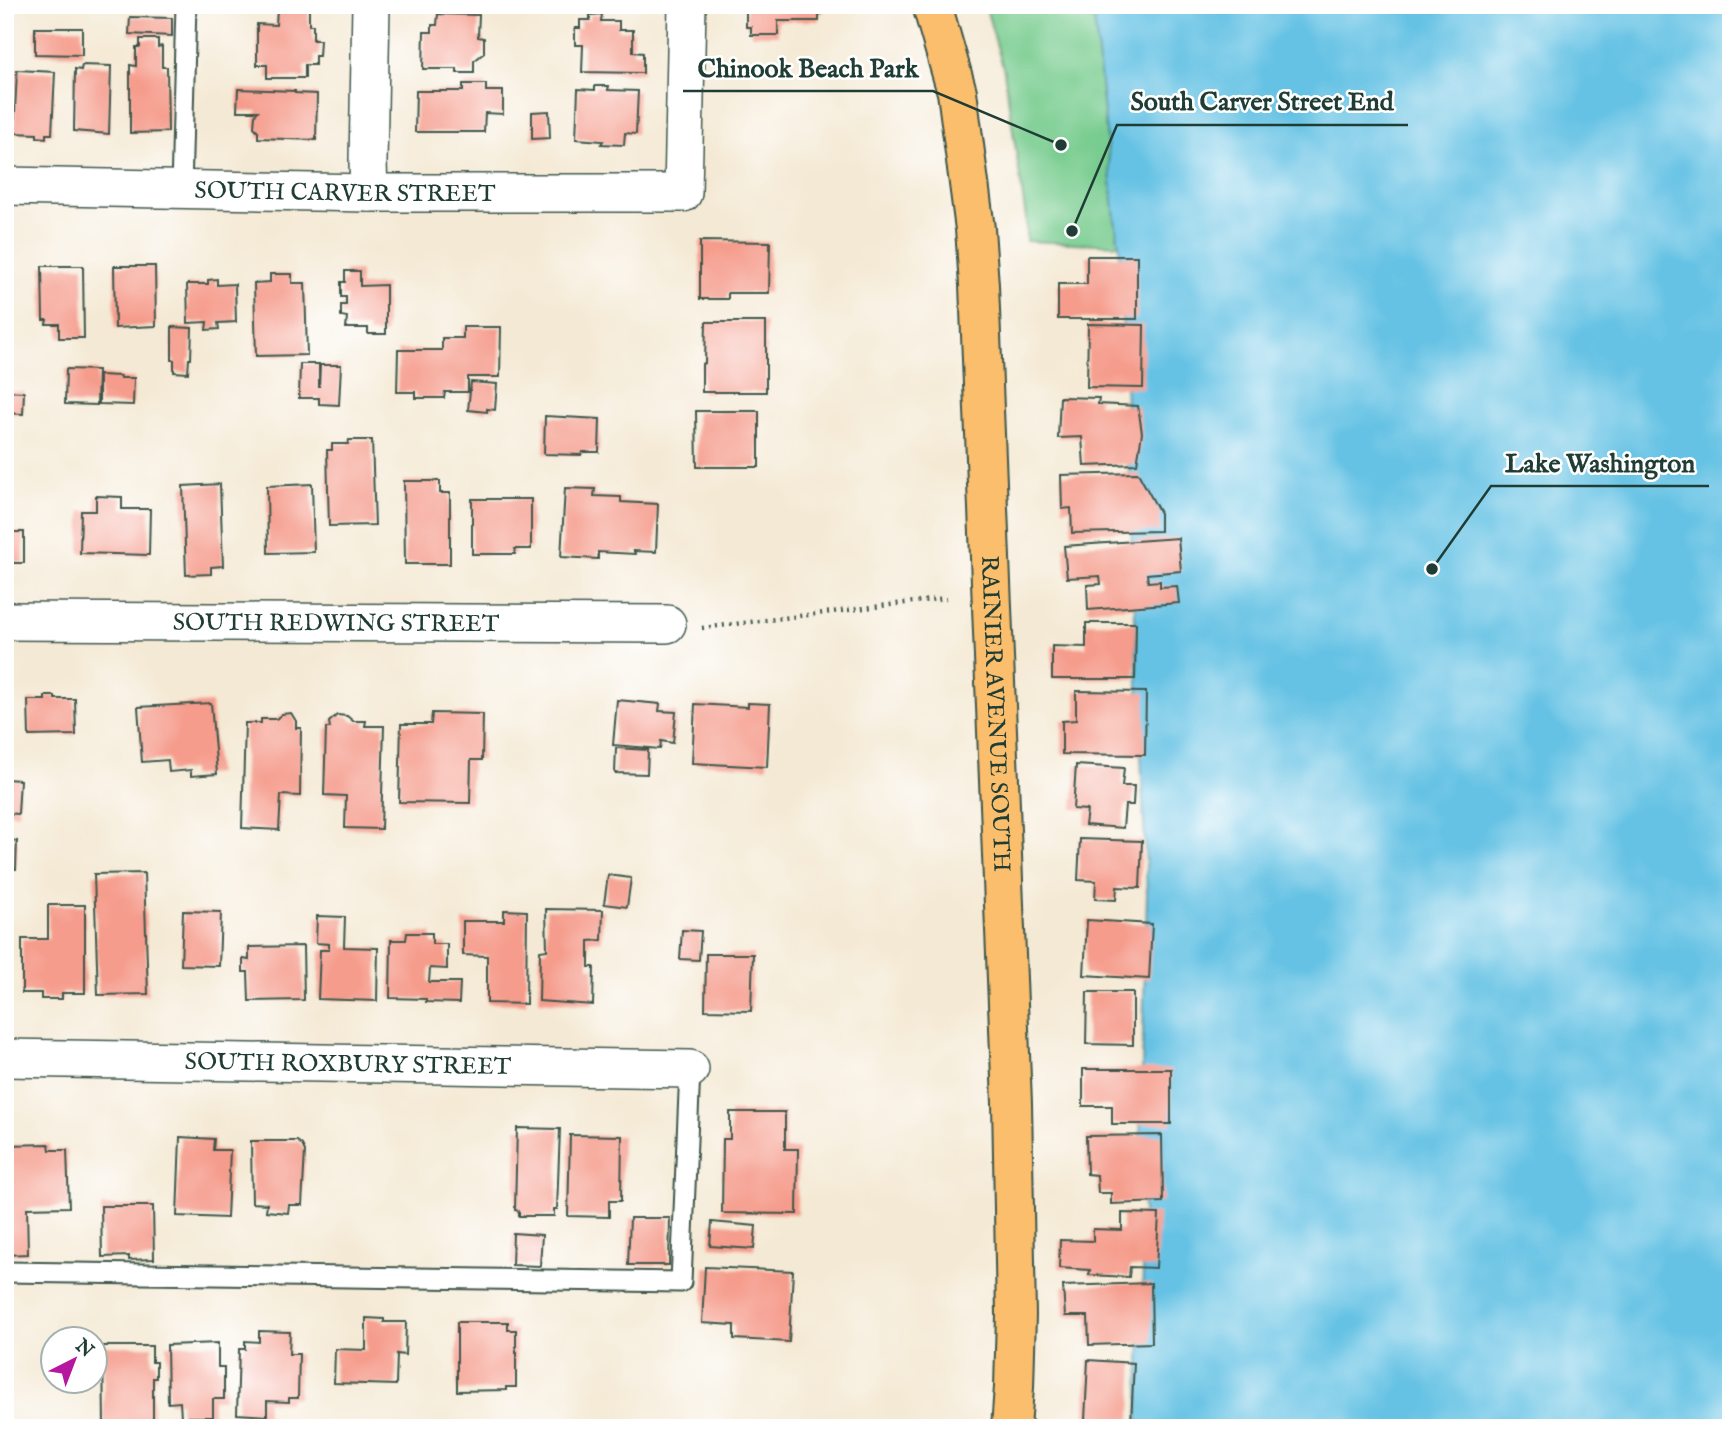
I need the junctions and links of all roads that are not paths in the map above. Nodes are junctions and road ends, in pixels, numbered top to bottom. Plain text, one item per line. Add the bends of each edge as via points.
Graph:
1 (186, 5) edge
2 (371, 5) edge
3 (687, 5) edge
4 (932, 5) edge
5 (5, 186) edge
6 (181, 190) junction
7 (369, 192) junction
8 (5, 621) edge
9 (685, 626) road end
10 (5, 1058) edge
11 (690, 1069) joint
12 (6, 1272) edge
13 (5, 1290) edge
14 (1011, 1428) edge

1 - 6 lane
2 - 7 street
3 - 7 street, SOUTH CARVER STREET via 683,193
4 - 14 main road, RAINIER AVENUE SOUTH via 957,92 976,240 1012,1103 1016,1315
5 - 6 street, SOUTH CARVER STREET
6 - 7 street, SOUTH CARVER STREET
8 - 9 street, SOUTH REDWING STREET
10 - 11 street, SOUTH ROXBURY STREET
11 - 12 lane via 681,1282
12 - 13 lane

